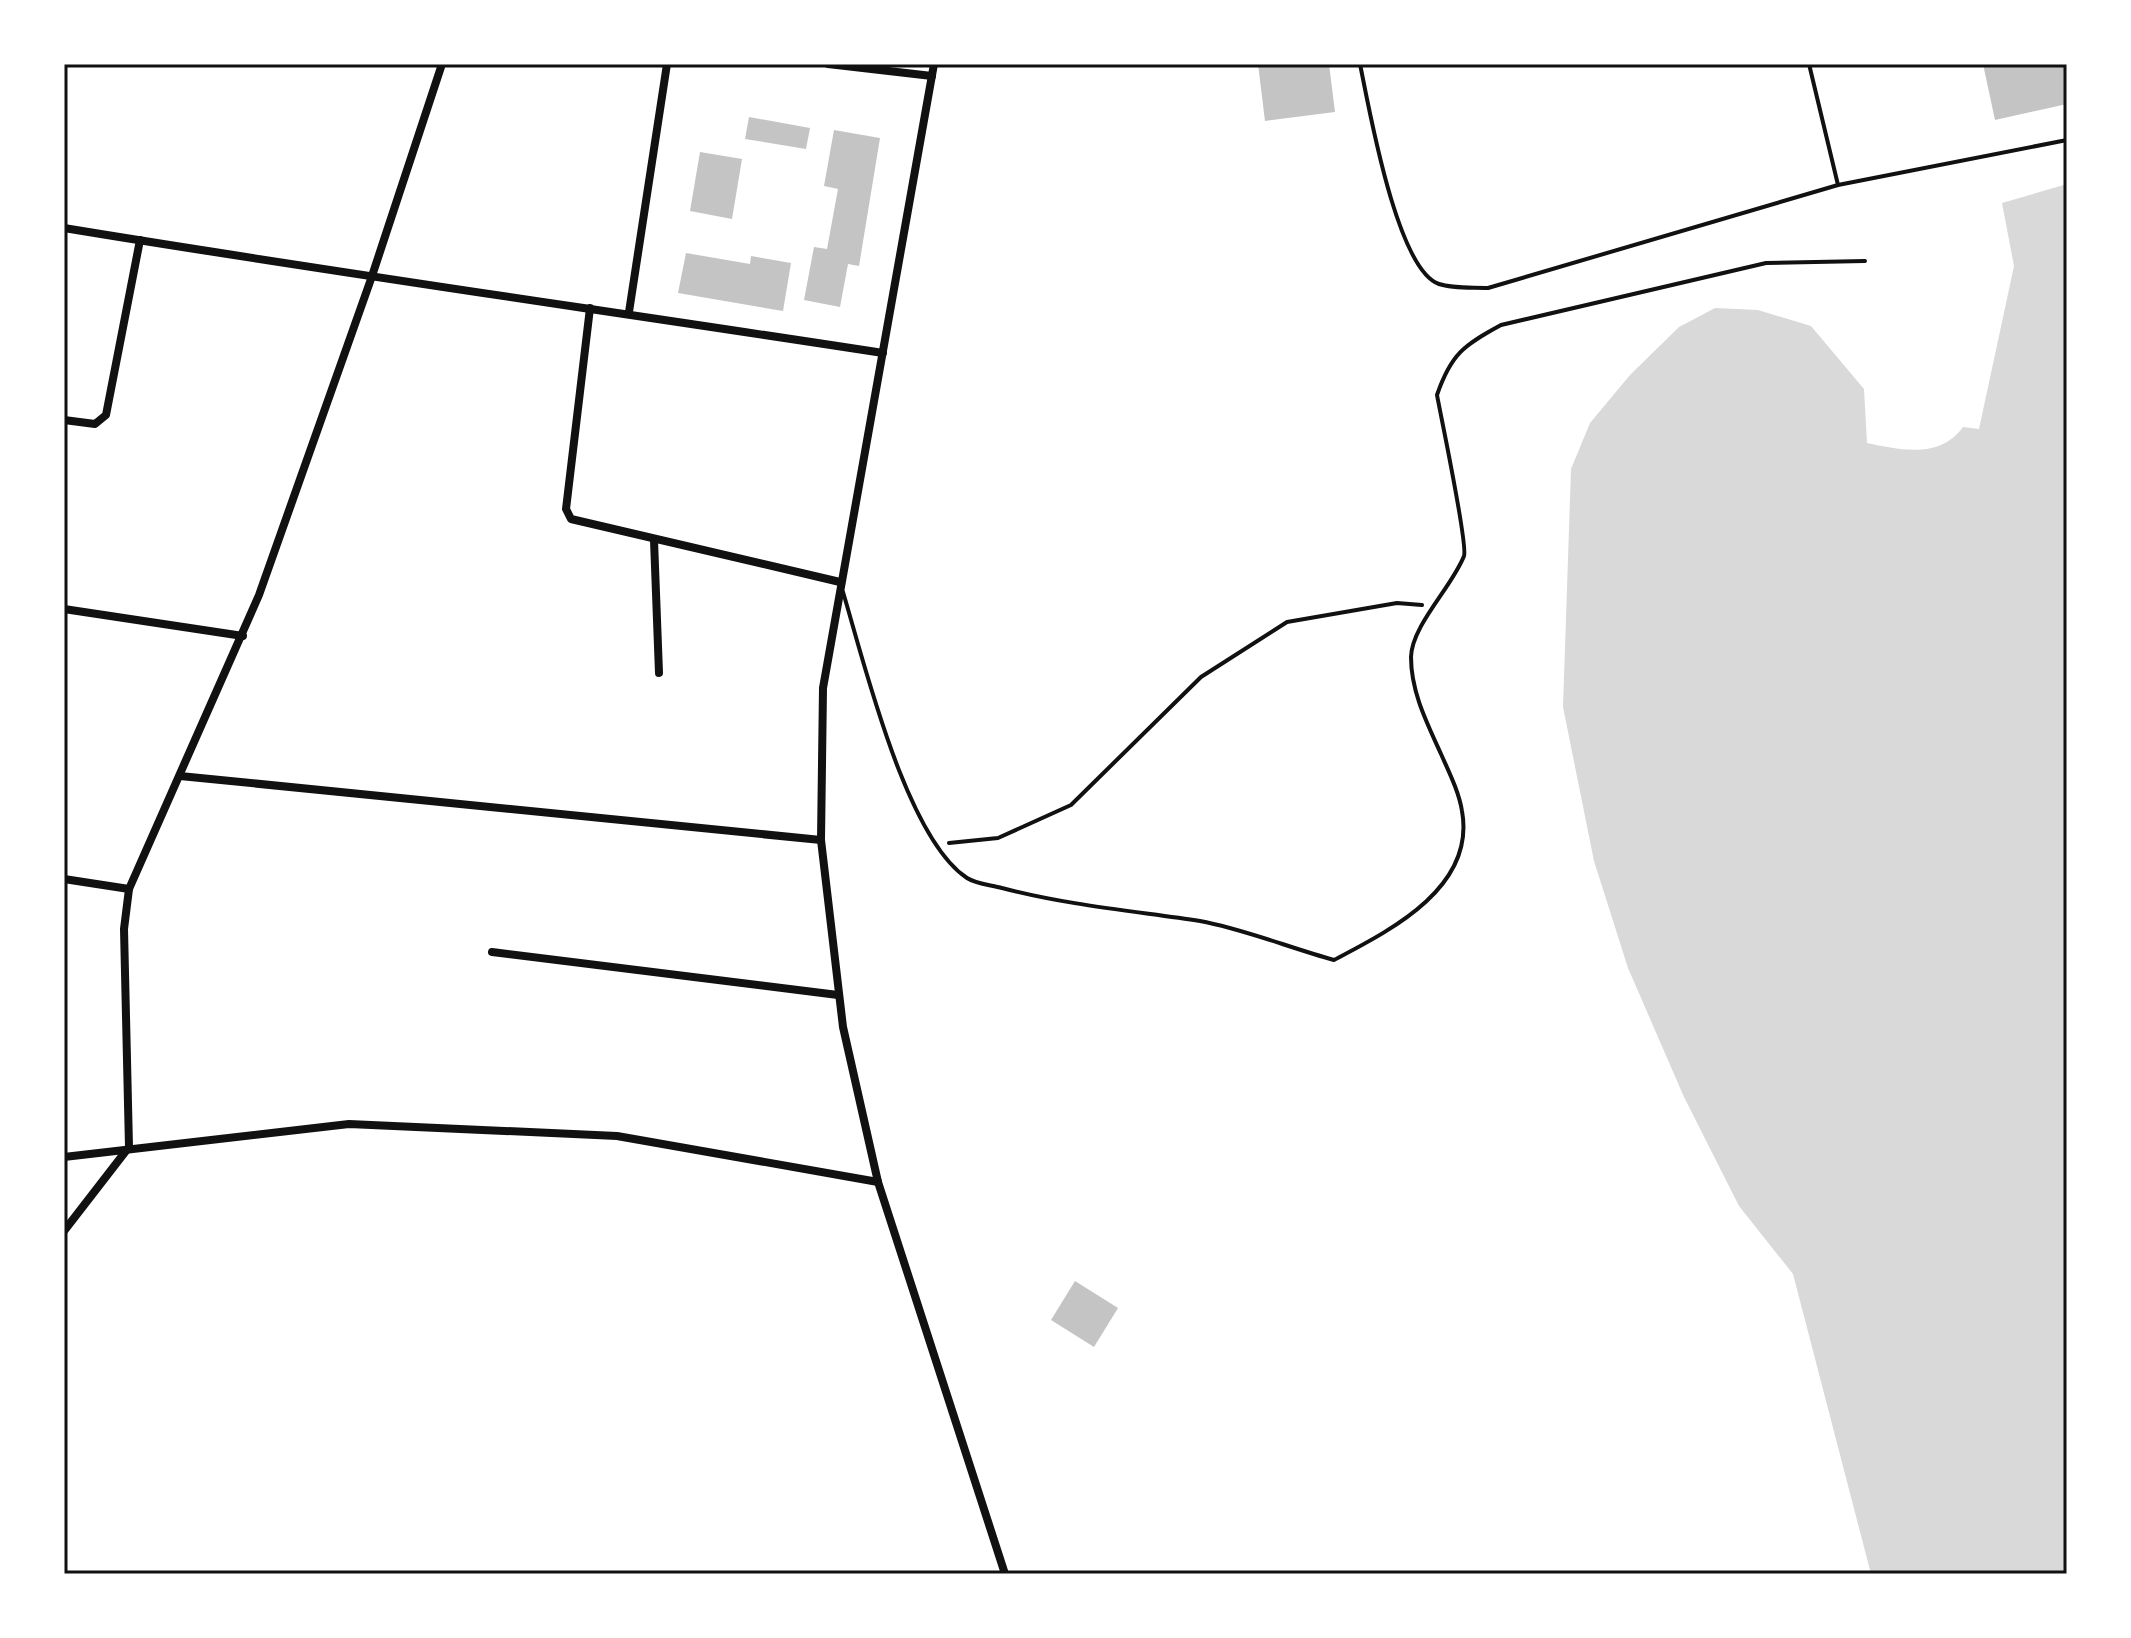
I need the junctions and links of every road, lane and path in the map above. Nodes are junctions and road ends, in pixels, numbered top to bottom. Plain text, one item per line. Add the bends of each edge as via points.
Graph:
1 (442, 64) edge
2 (667, 64) edge
3 (828, 64) edge
4 (934, 64) edge
5 (1360, 64) edge
6 (1809, 64) edge
7 (932, 76) junction
8 (2067, 140) edge
9 (1838, 185) junction
10 (64, 228) edge
11 (140, 240) junction
12 (1865, 261) dead end
13 (371, 279) junction
14 (590, 308) junction
15 (629, 312) junction
16 (883, 353) junction
17 (64, 420) edge
18 (654, 540) junction
19 (840, 582) junction
20 (1437, 605) junction
21 (64, 609) edge
22 (243, 636) junction
23 (659, 673) dead end
24 (180, 776) junction
25 (821, 840) junction
26 (935, 844) junction
27 (64, 879) edge
28 (129, 889) junction
29 (492, 952) dead end
30 (838, 995) junction
31 (129, 1147) junction
32 (64, 1157) edge
33 (878, 1182) junction
34 (64, 1231) edge
35 (1005, 1574) edge

1 - 13 street
2 - 15 street
3 - 7 street
4 - 7 street
5 - 9 lane via 1378,156 1413,262 1438,284 1488,288
6 - 9 lane
7 - 16 street
8 - 9 lane
10 - 11 street
11 - 13 street
11 - 17 street via 106,415 95,424
12 - 20 lane via 1766,263 1501,325 1462,346 1437,395 1465,553
13 - 14 street
13 - 22 street
14 - 15 street
14 - 18 street via 566,509 580,523
15 - 16 street
16 - 19 street
18 - 19 street
18 - 23 street
19 - 25 street via 823,688
19 - 26 lane via 882,722
20 - 26 path via 1397,603 1287,622 1217,664 1071,805 998,838
20 - 26 lane via 1416,636 1412,674 1462,809 1458,856 1447,878 1401,925 1334,960 1203,922 1110,910 968,878
21 - 22 street
22 - 24 street
24 - 25 street
24 - 28 street
25 - 30 street
27 - 28 street
28 - 31 street via 124,929
29 - 30 street
30 - 33 street
31 - 32 street
31 - 33 street via 349,1124 617,1136
31 - 34 street
33 - 35 street

